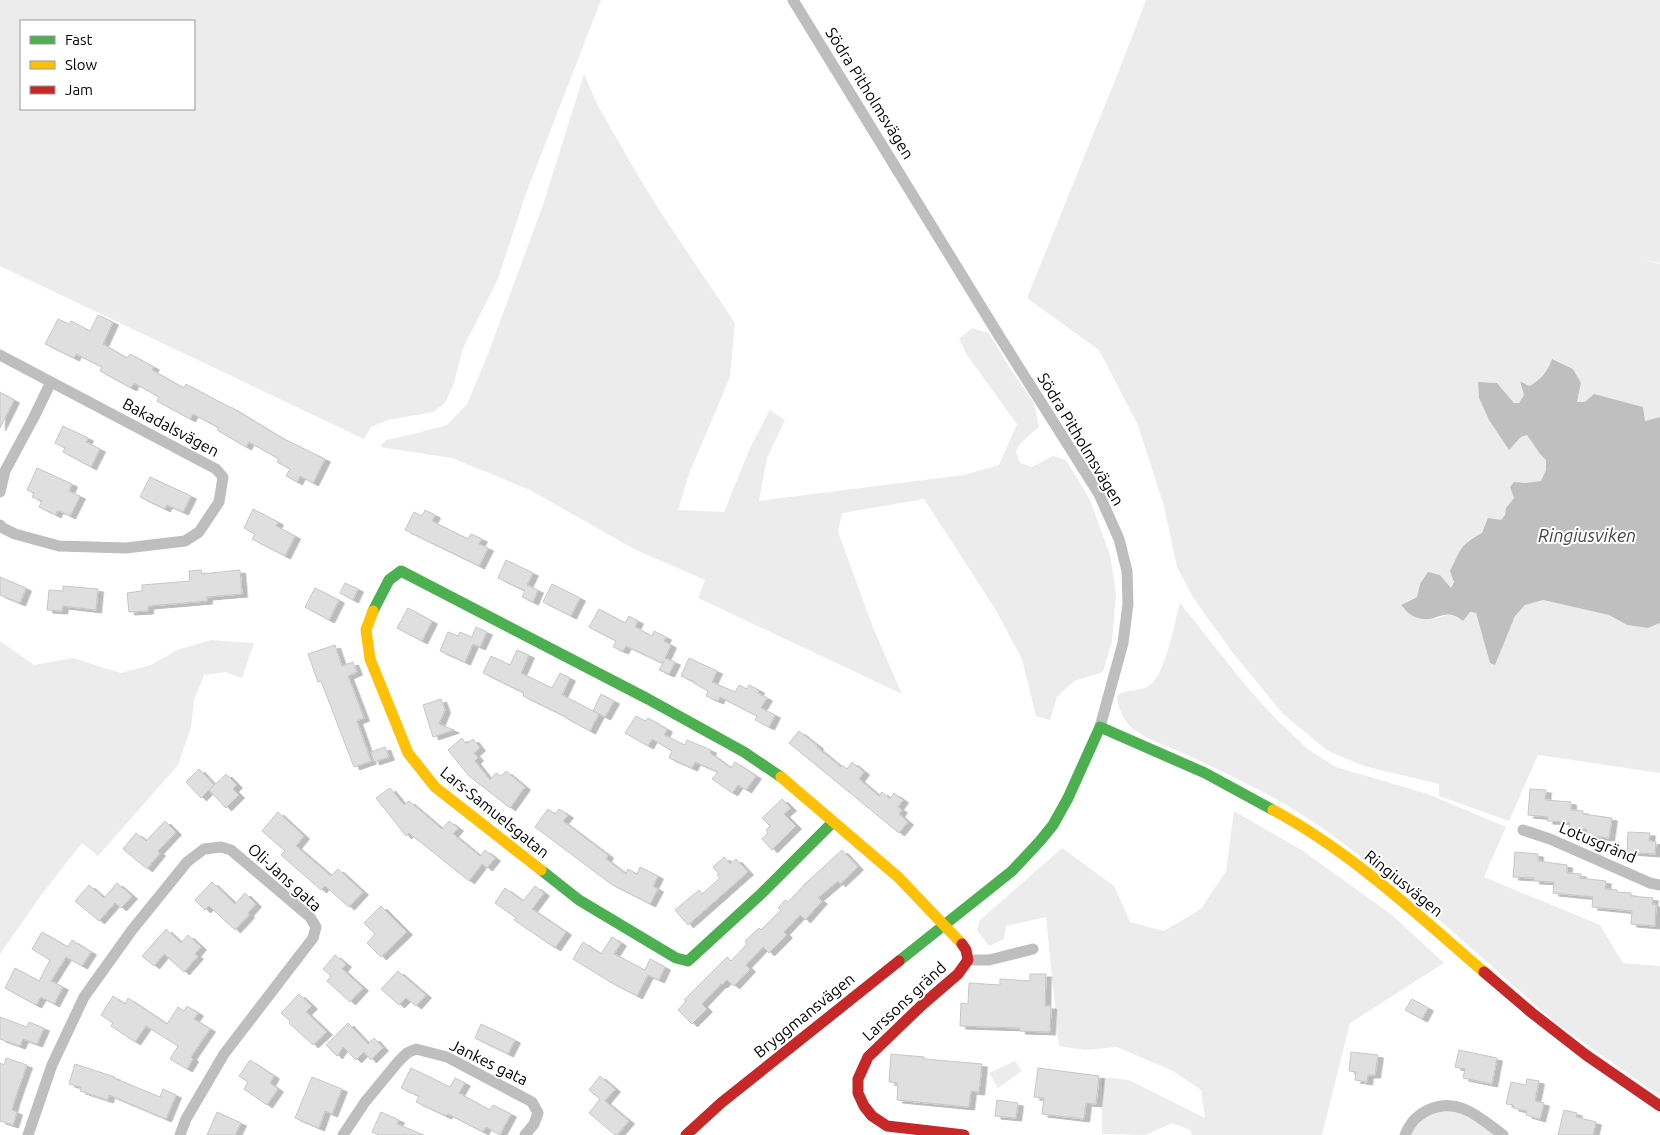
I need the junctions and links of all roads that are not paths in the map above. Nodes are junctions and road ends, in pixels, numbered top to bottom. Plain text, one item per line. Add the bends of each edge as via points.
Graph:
1 (793, 0) edge
2 (0, 356) edge
3 (51, 382) junction
4 (0, 492) edge
5 (0, 525) edge
6 (1100, 726) junction
7 (834, 822) junction
8 (1523, 830) dead end
9 (1660, 885) edge
10 (945, 924) junction
11 (1033, 949) dead end
12 (968, 960) junction
13 (1660, 1106) edge
14 (28, 1135) edge
15 (180, 1135) edge
16 (342, 1135) edge
17 (525, 1135) edge
18 (686, 1135) edge
19 (964, 1135) edge
20 (1405, 1135) edge
21 (1503, 1135) edge

1 - 6 street, Södra Pitholmsvägen via 1099,494 1119,538 1128,571 1128,604 1123,643
2 - 3 street
3 - 4 street via 4,471
3 - 5 street, Bakadalsvägen via 216,469 223,477 219,502 199,532 186,541 126,548 59,546 15,534
6 - 10 street, Södra Pitholmsvägen via 1082,771 1044,838 1012,871
6 - 13 street, Ringiusvägen via 1205,773 1290,819 1355,864 1586,1055
7 - 7 street, Lars-Samuelsgatan via 688,961 676,958 579,900 435,788 408,753 370,659 366,630 375,605 389,580 401,571 416,578 744,752 780,776
7 - 10 street, Lars-Samuelsgatan via 898,877
8 - 9 street, Lotusgränd
10 - 12 street, Larssons gränd via 966,950
10 - 18 street, Bryggmansvägen via 721,1103
11 - 12 street, Larssons gränd via 989,960
12 - 19 street, Larssons gränd via 958,974 868,1056 858,1079 858,1093 864,1106 887,1126
14 - 15 street, Oli-Jans gata via 52,1065 84,997 187,862 204,849 221,847 231,850 310,917 316,927 313,938 224,1054
16 - 17 street, Jankes gata via 398,1062 416,1049 447,1057 532,1102 538,1113
20 - 21 street via 1418,1115 1433,1108 1454,1105 1473,1113

